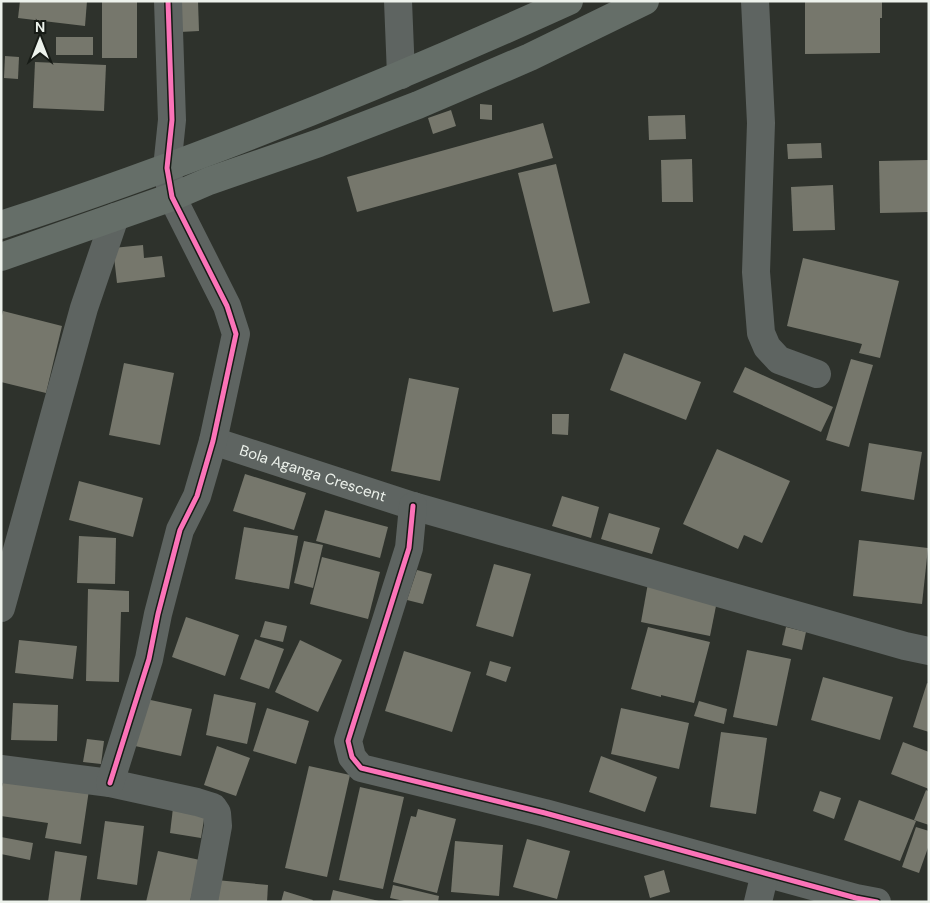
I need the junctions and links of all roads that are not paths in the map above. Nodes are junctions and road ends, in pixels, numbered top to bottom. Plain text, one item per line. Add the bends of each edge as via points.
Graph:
1 (168, 1) edge
2 (398, 1) edge
3 (569, 1) edge
4 (645, 1) edge
5 (755, 1) edge
6 (401, 75) junction
7 (167, 168) junction
8 (172, 197) junction
9 (115, 217) junction
10 (1, 225) edge
11 (1, 257) edge
12 (817, 374) dead end
13 (213, 441) junction
14 (413, 506) junction
15 (1, 608) edge
16 (929, 651) edge
17 (1, 769) edge
18 (110, 783) junction
19 (765, 873) junction
20 (204, 902) edge
21 (758, 902) edge
22 (877, 902) edge

1 - 7 street via 172,120
2 - 6 street
3 - 6 main road
4 - 8 main road via 530,57 418,105
5 - 12 street via 761,123 756,272 761,333 767,347 779,360
6 - 7 main road
7 - 8 street
7 - 10 main road
8 - 9 main road
8 - 13 street via 227,306 236,334
9 - 11 main road
9 - 15 street via 84,308
13 - 14 street, Bola Aganga Crescent
13 - 18 street via 197,496 180,530 149,659
14 - 16 street, Bola Aganga Crescent
14 - 19 street via 410,548 348,741 352,757 361,768 545,813
17 - 18 street
18 - 20 street via 213,807 218,826
19 - 21 street
19 - 22 street

